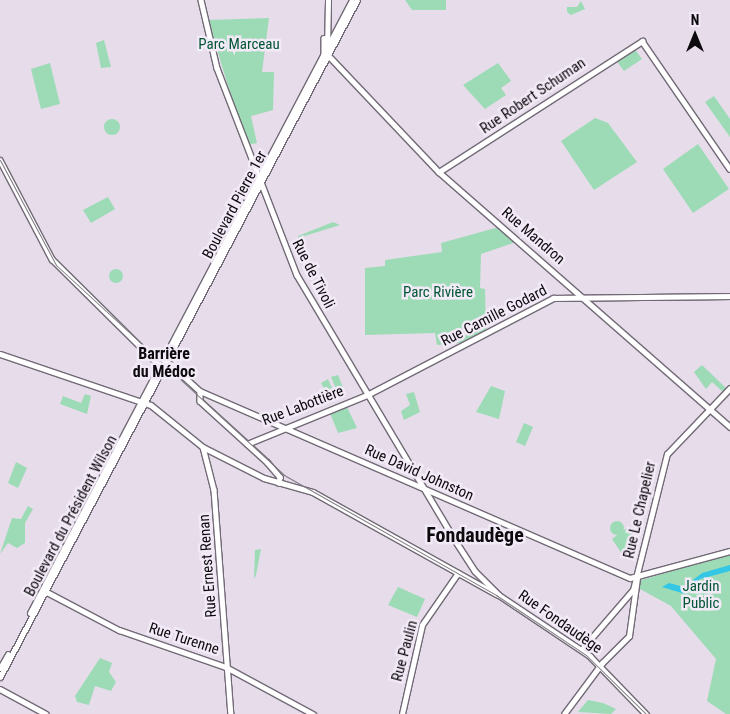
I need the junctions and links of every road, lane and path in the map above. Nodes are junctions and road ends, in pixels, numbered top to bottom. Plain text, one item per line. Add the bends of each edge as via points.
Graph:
1 (200, 0) edge
2 (328, 0) edge
3 (352, 0) edge
4 (357, 0) edge
5 (325, 32) junction
6 (326, 46) junction
7 (322, 55) junction
8 (328, 55) junction
9 (0, 160) edge
10 (730, 169) edge
11 (439, 172) junction
12 (257, 178) junction
13 (263, 179) junction
14 (260, 186) junction
15 (730, 296) edge
16 (585, 297) junction
17 (173, 338) junction
18 (0, 354) edge
19 (166, 363) junction
20 (730, 388) edge
21 (200, 391) junction
22 (369, 394) junction
23 (149, 396) junction
24 (142, 404) junction
25 (712, 407) junction
26 (161, 410) junction
27 (730, 427) edge
28 (284, 428) junction
29 (247, 444) junction
30 (203, 447) junction
31 (279, 483) junction
32 (429, 491) junction
33 (730, 551) edge
34 (458, 573) junction
35 (637, 578) junction
36 (45, 591) junction
37 (635, 591) junction
38 (499, 595) junction
39 (582, 649) junction
40 (600, 666) junction
41 (228, 667) junction
42 (0, 668) edge
43 (0, 677) edge
44 (0, 689) edge
45 (46, 714) edge
46 (231, 714) edge
47 (313, 714) edge
48 (402, 714) edge
49 (564, 714) edge
50 (646, 714) edge

1 - 12 street, Rue de Tivoli via 217,68
2 - 5 street
3 - 6 main road, Boulevard Pierre 1er
4 - 8 main road, Boulevard Pierre 1er
5 - 6 street
5 - 7 street
6 - 7 main road, Boulevard Pierre 1er
6 - 8 street
7 - 8 street
7 - 12 main road, Boulevard Pierre 1er
8 - 11 street, Rue Mandron
8 - 13 main road, Boulevard Pierre 1er
9 - 19 street via 54,262
10 - 11 street, Rue Robert Schuman via 642,41
11 - 16 street, Rue Mandron
12 - 13 street
12 - 14 street, Rue de Tivoli
12 - 17 main road, Boulevard Pierre 1er
13 - 14 main road, Boulevard Pierre 1er
14 - 19 main road, Boulevard Pierre 1er
14 - 22 street, Rue de Tivoli via 308,298
15 - 16 street, Rue Camille Godard
16 - 22 street, Rue Camille Godard via 552,299
16 - 25 street, Rue Mandron
17 - 19 main road, Boulevard Pierre 1er
17 - 19 street
18 - 24 street
19 - 21 street
19 - 23 main road, Boulevard du Président Wilson
19 - 24 main road, Boulevard du Président Wilson
20 - 25 street
21 - 28 street, Rue David Johnston
21 - 29 street via 200,401
22 - 28 street, Rue Labottière
22 - 32 street, Rue de Tivoli
23 - 24 main road, Boulevard du Président Wilson
23 - 26 street
24 - 26 street
24 - 36 main road, Boulevard du Président Wilson
24 - 42 main road, Boulevard du Président Wilson
25 - 27 street, Rue Mandron
25 - 35 street, Rue Le Chapelier via 667,454
26 - 30 street, Rue Fondaudège
28 - 29 street, Rue Labottière
28 - 32 street, Rue David Johnston
29 - 31 street via 280,477
30 - 31 street, Rue Fondaudège
30 - 41 street, Rue Ernest Renan via 214,490
31 - 34 street, Rue Fondaudège via 313,492
32 - 35 street, Rue David Johnston via 630,578
32 - 38 street, Rue Fondaudège via 475,571
33 - 35 street
34 - 38 street, Rue Fondaudège
34 - 48 street, Rue Paulin via 423,622
35 - 37 street, Rue Le Chapelier
36 - 41 street, Rue Turenne via 119,630
36 - 43 main road, Boulevard du Président Wilson
37 - 39 street
37 - 40 street via 630,636
38 - 39 street, Rue Fondaudège
39 - 40 street, Rue Fondaudège
40 - 49 street
40 - 50 street, Rue Fondaudège
41 - 46 street, Rue Ernest Renan
41 - 47 street, Rue Turenne
44 - 45 street

